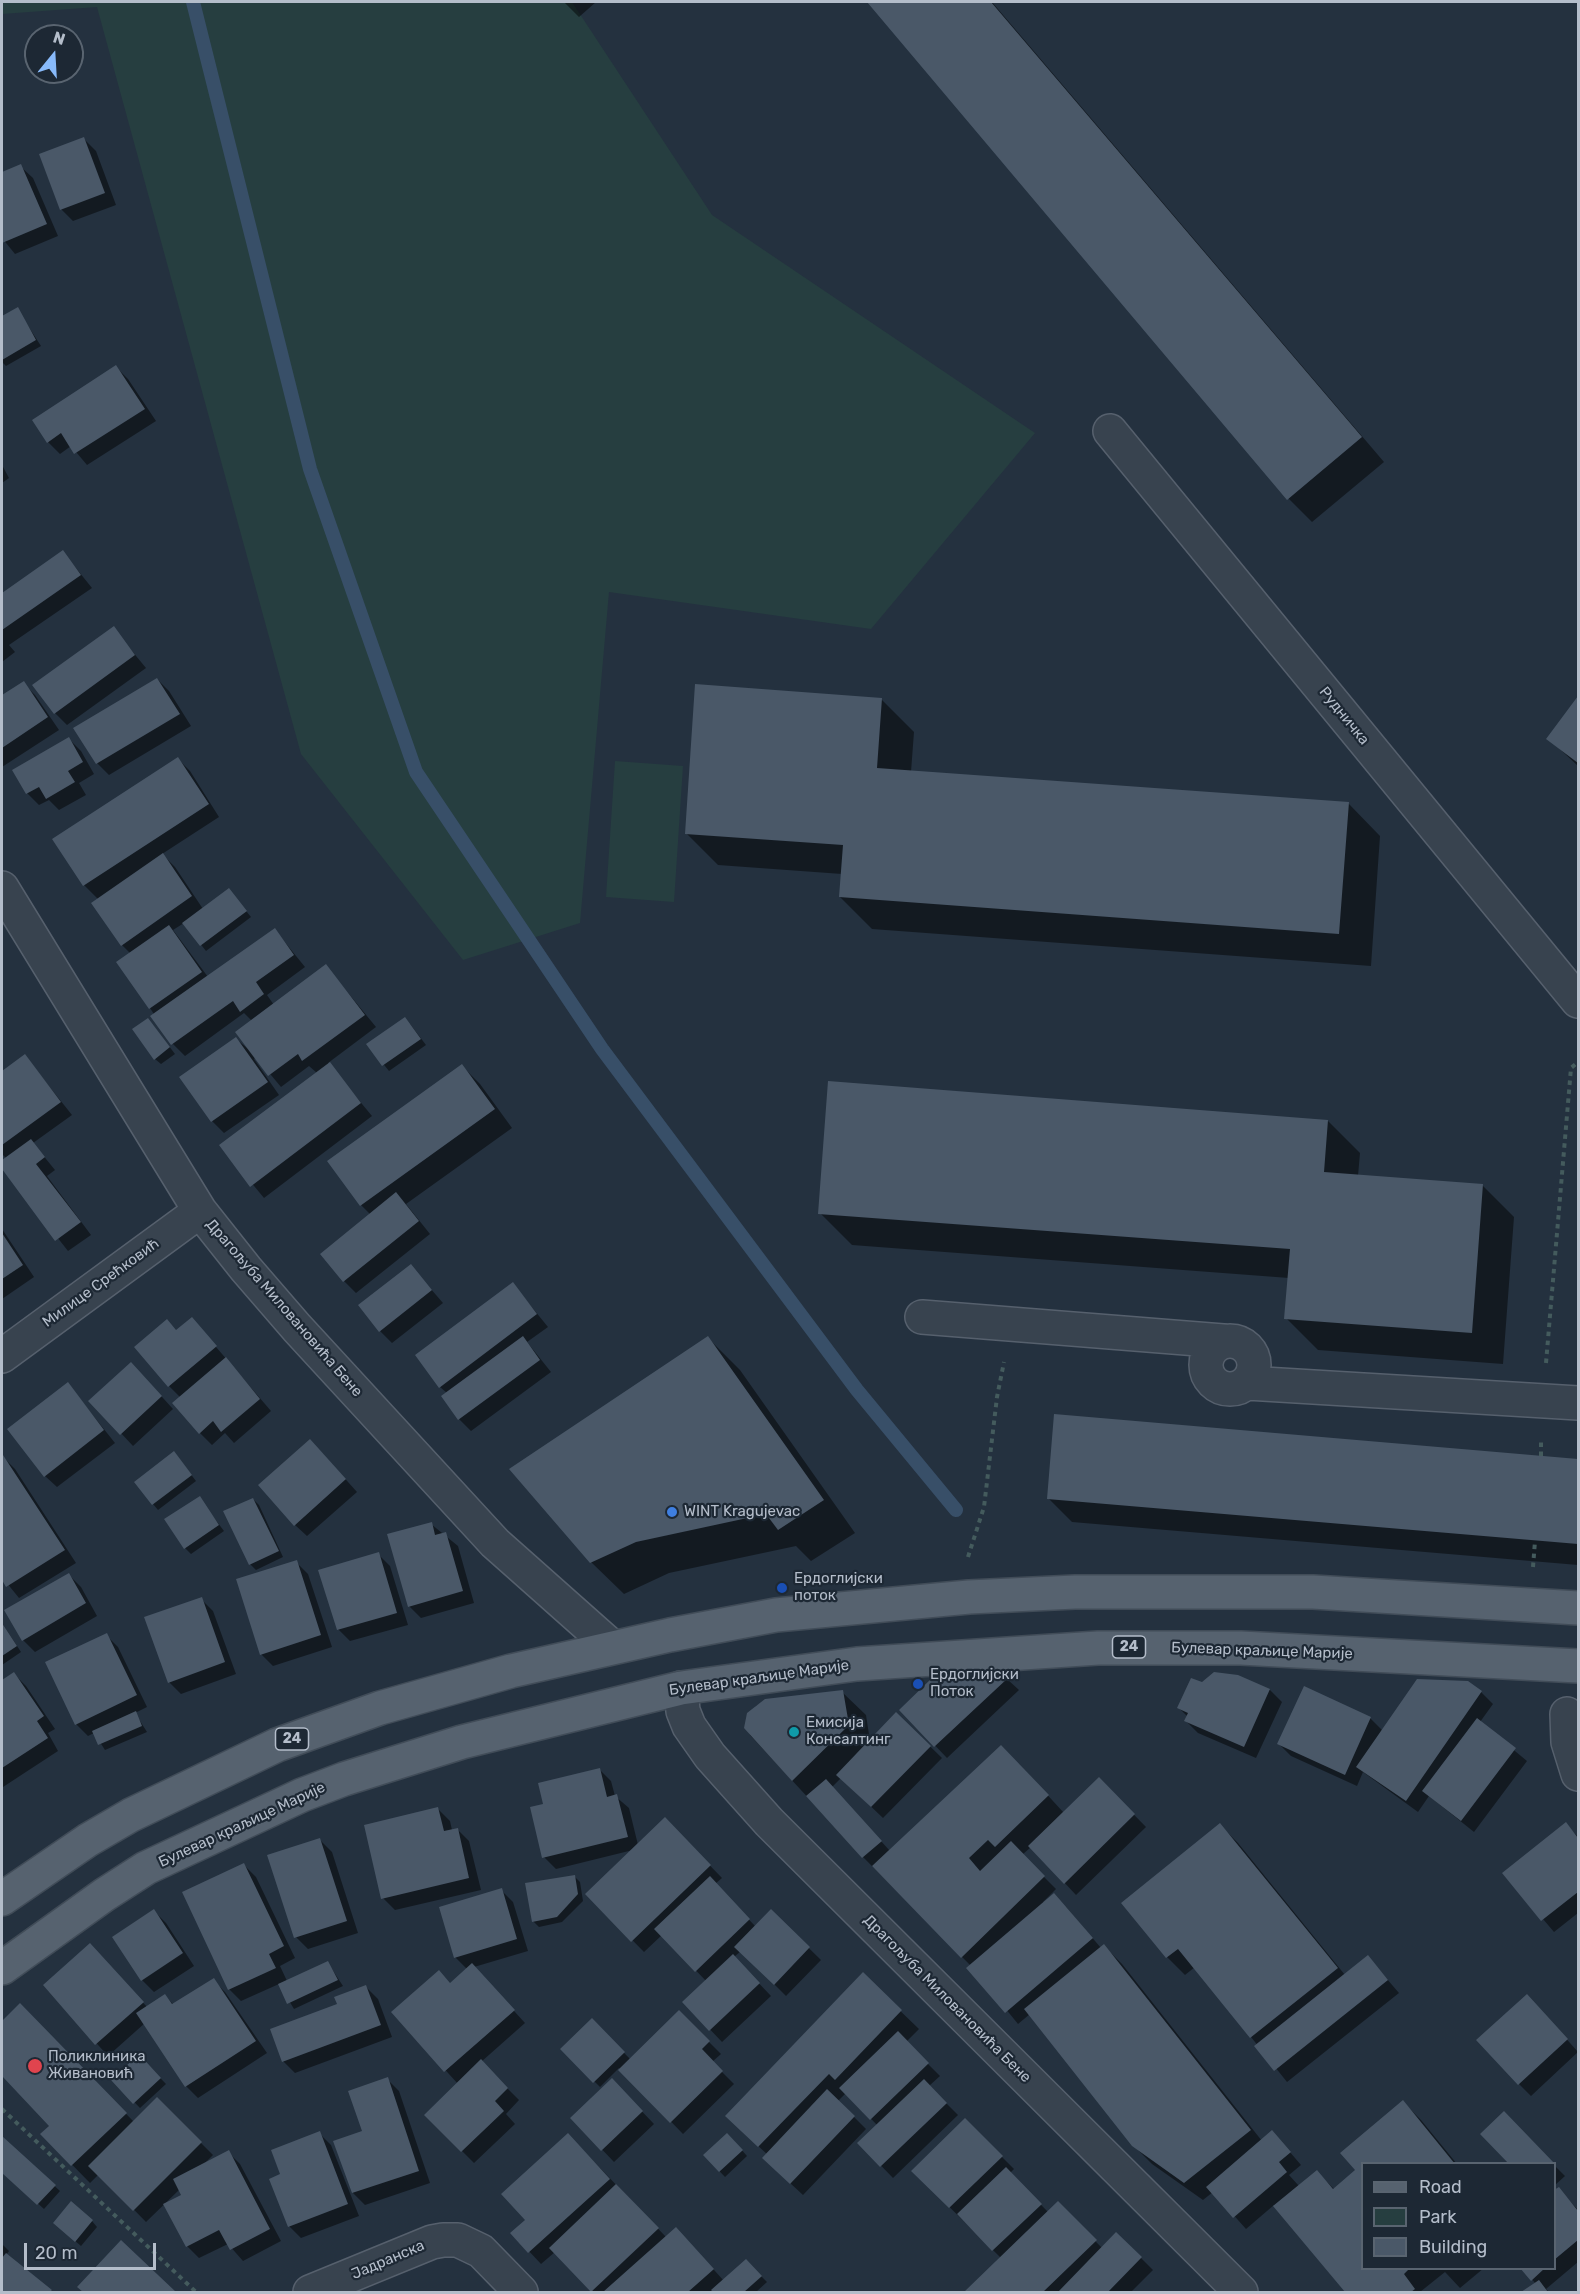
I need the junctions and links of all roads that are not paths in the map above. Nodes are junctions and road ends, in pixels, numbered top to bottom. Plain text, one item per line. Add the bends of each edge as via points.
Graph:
1 (1110, 431) dead end
2 (2, 888) edge
3 (1578, 1001) edge
4 (200, 1211) junction
5 (922, 1317) dead end
6 (2, 1356) edge
7 (1578, 1403) edge
8 (1578, 1608) edge
9 (611, 1646) junction
10 (1578, 1666) edge
11 (681, 1688) junction
12 (1567, 1714) dead end
13 (1578, 1774) edge
14 (2, 1899) edge
15 (2, 1968) edge
16 (310, 2292) edge
17 (520, 2292) edge
18 (1241, 2292) edge

1 - 3 street, Рудничка
2 - 4 street, Драгољуба Миловановића Бене
4 - 6 street, Милице Срећковић
4 - 9 street, Драгољуба Миловановића Бене via 297,1328 495,1543
5 - 7 street via 1223,1341 1207,1357 1207,1374 1225,1389 1247,1383
8 - 9 main road, 24 via 1313,1592 1142,1591 969,1597 776,1615
9 - 14 main road, 24 via 380,1708 277,1745 131,1815
10 - 11 main road, Булевар краљице Марије / 24 via 1240,1648 1098,1648 857,1664
11 - 15 main road, Булевар краљице Марије / 24 via 462,1742 302,1795 146,1868
11 - 18 street, Драгољуба Миловановића Бене via 689,1726 710,1756 769,1822
12 - 13 street via 1568,1742
16 - 17 street, Јадранска via 432,2242 458,2240 481,2251

